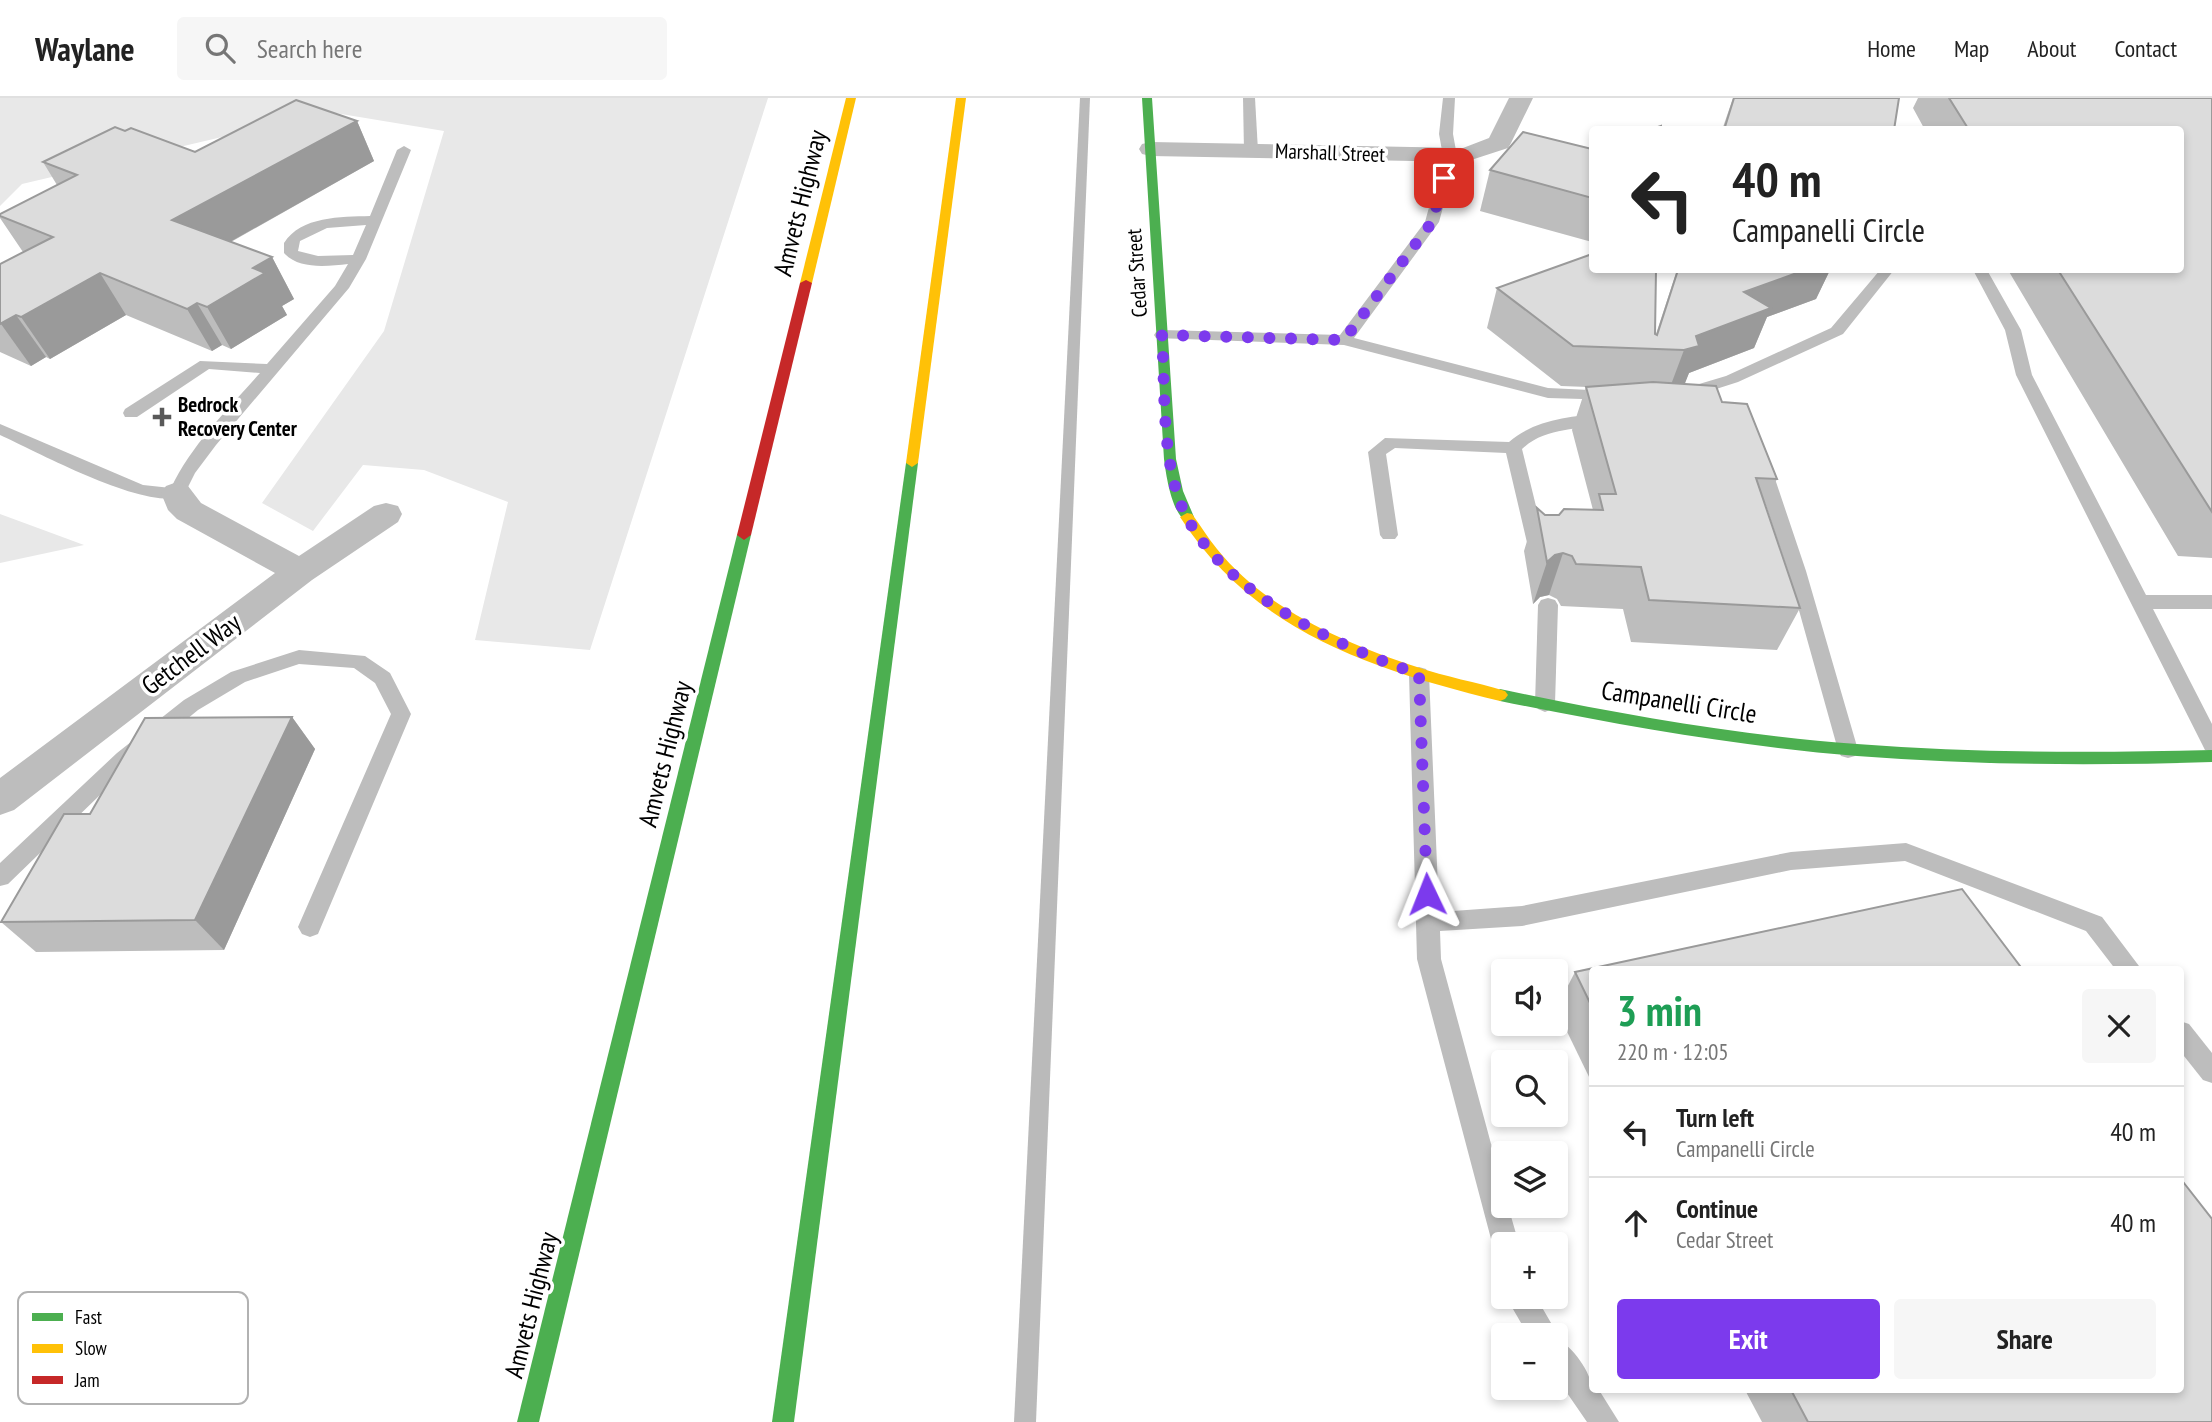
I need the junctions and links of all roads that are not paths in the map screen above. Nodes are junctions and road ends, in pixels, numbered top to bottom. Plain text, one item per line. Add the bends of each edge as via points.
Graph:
1 (851, 98) edge
2 (961, 98) edge
3 (1147, 98) edge
4 (1249, 98) edge
5 (1449, 98) edge
6 (1521, 98) edge
7 (1150, 149) junction
8 (404, 150) dead end
9 (1251, 151) junction
10 (1450, 156) junction
11 (375, 220) junction
12 (359, 259) junction
13 (1885, 273) edge
14 (1982, 273) edge
15 (1162, 335) junction
16 (1344, 340) junction
17 (273, 369) junction
18 (1629, 397) edge
19 (1670, 398) edge
20 (131, 413) dead end
21 (1613, 419) edge
22 (0, 429) edge
23 (1513, 447) junction
24 (1756, 450) edge
25 (177, 493) junction
26 (386, 514) dead end
27 (1191, 525) joint
28 (1389, 535) dead end
29 (1538, 551) edge
30 (300, 572) junction
31 (2140, 602) junction
32 (2212, 602) edge
33 (1548, 605) edge
34 (1419, 674) junction
35 (1545, 704) junction
36 (2212, 744) edge
37 (1848, 750) junction
38 (2212, 756) edge
39 (0, 799) edge
40 (0, 877) edge
41 (1428, 922) junction
42 (310, 928) dead end
43 (2127, 966) edge
44 (2184, 1037) edge
45 (2212, 1072) edge
46 (1503, 1232) edge
47 (1568, 1370) edge
48 (528, 1422) edge
49 (783, 1422) edge
50 (1604, 1422) edge

1 - 48 main road, Amvets Highway
2 - 49 main road
3 - 7 main road, Cedar Street
4 - 9 lane
5 - 10 lane via 1446,134
6 - 10 street, Marshall Street via 1511,137 1490,148
7 - 9 street, Marshall Street
7 - 15 main road, Cedar Street
8 - 11 lane
9 - 10 street, Marshall Street
10 - 16 lane via 1432,222
11 - 12 lane
11 - 12 lane via 320,225 299,235 289,248 291,254 308,261
12 - 17 lane via 330,303
13 - 19 lane via 1837,331 1732,379
14 - 31 lane via 2013,330 2024,375
15 - 16 lane
15 - 27 main road, Cedar Street via 1172,475
16 - 18 lane via 1548,393
17 - 20 lane via 205,364
17 - 25 lane via 210,441
21 - 23 lane via 1559,424 1520,439
22 - 25 lane via 139,490
23 - 28 lane via 1391,442 1377,452
23 - 29 lane
24 - 37 lane via 1797,571
25 - 30 street via 188,511
26 - 30 street, Getchell Way
27 - 34 main road, Campanelli Circle via 1221,561 1281,610 1337,642
30 - 39 street, Getchell Way
31 - 32 lane
31 - 36 lane
33 - 35 lane
34 - 35 main road, Campanelli Circle
34 - 41 lane
35 - 37 main road, Campanelli Circle via 1746,739
37 - 38 main road, Campanelli Circle via 2091,761
40 - 42 lane via 124,759 202,698 238,677 299,657 358,661 383,678 401,715
41 - 43 lane via 1522,916 1791,861 1906,852 2094,924
41 - 46 lane via 1429,959
44 - 45 lane
47 - 50 lane

